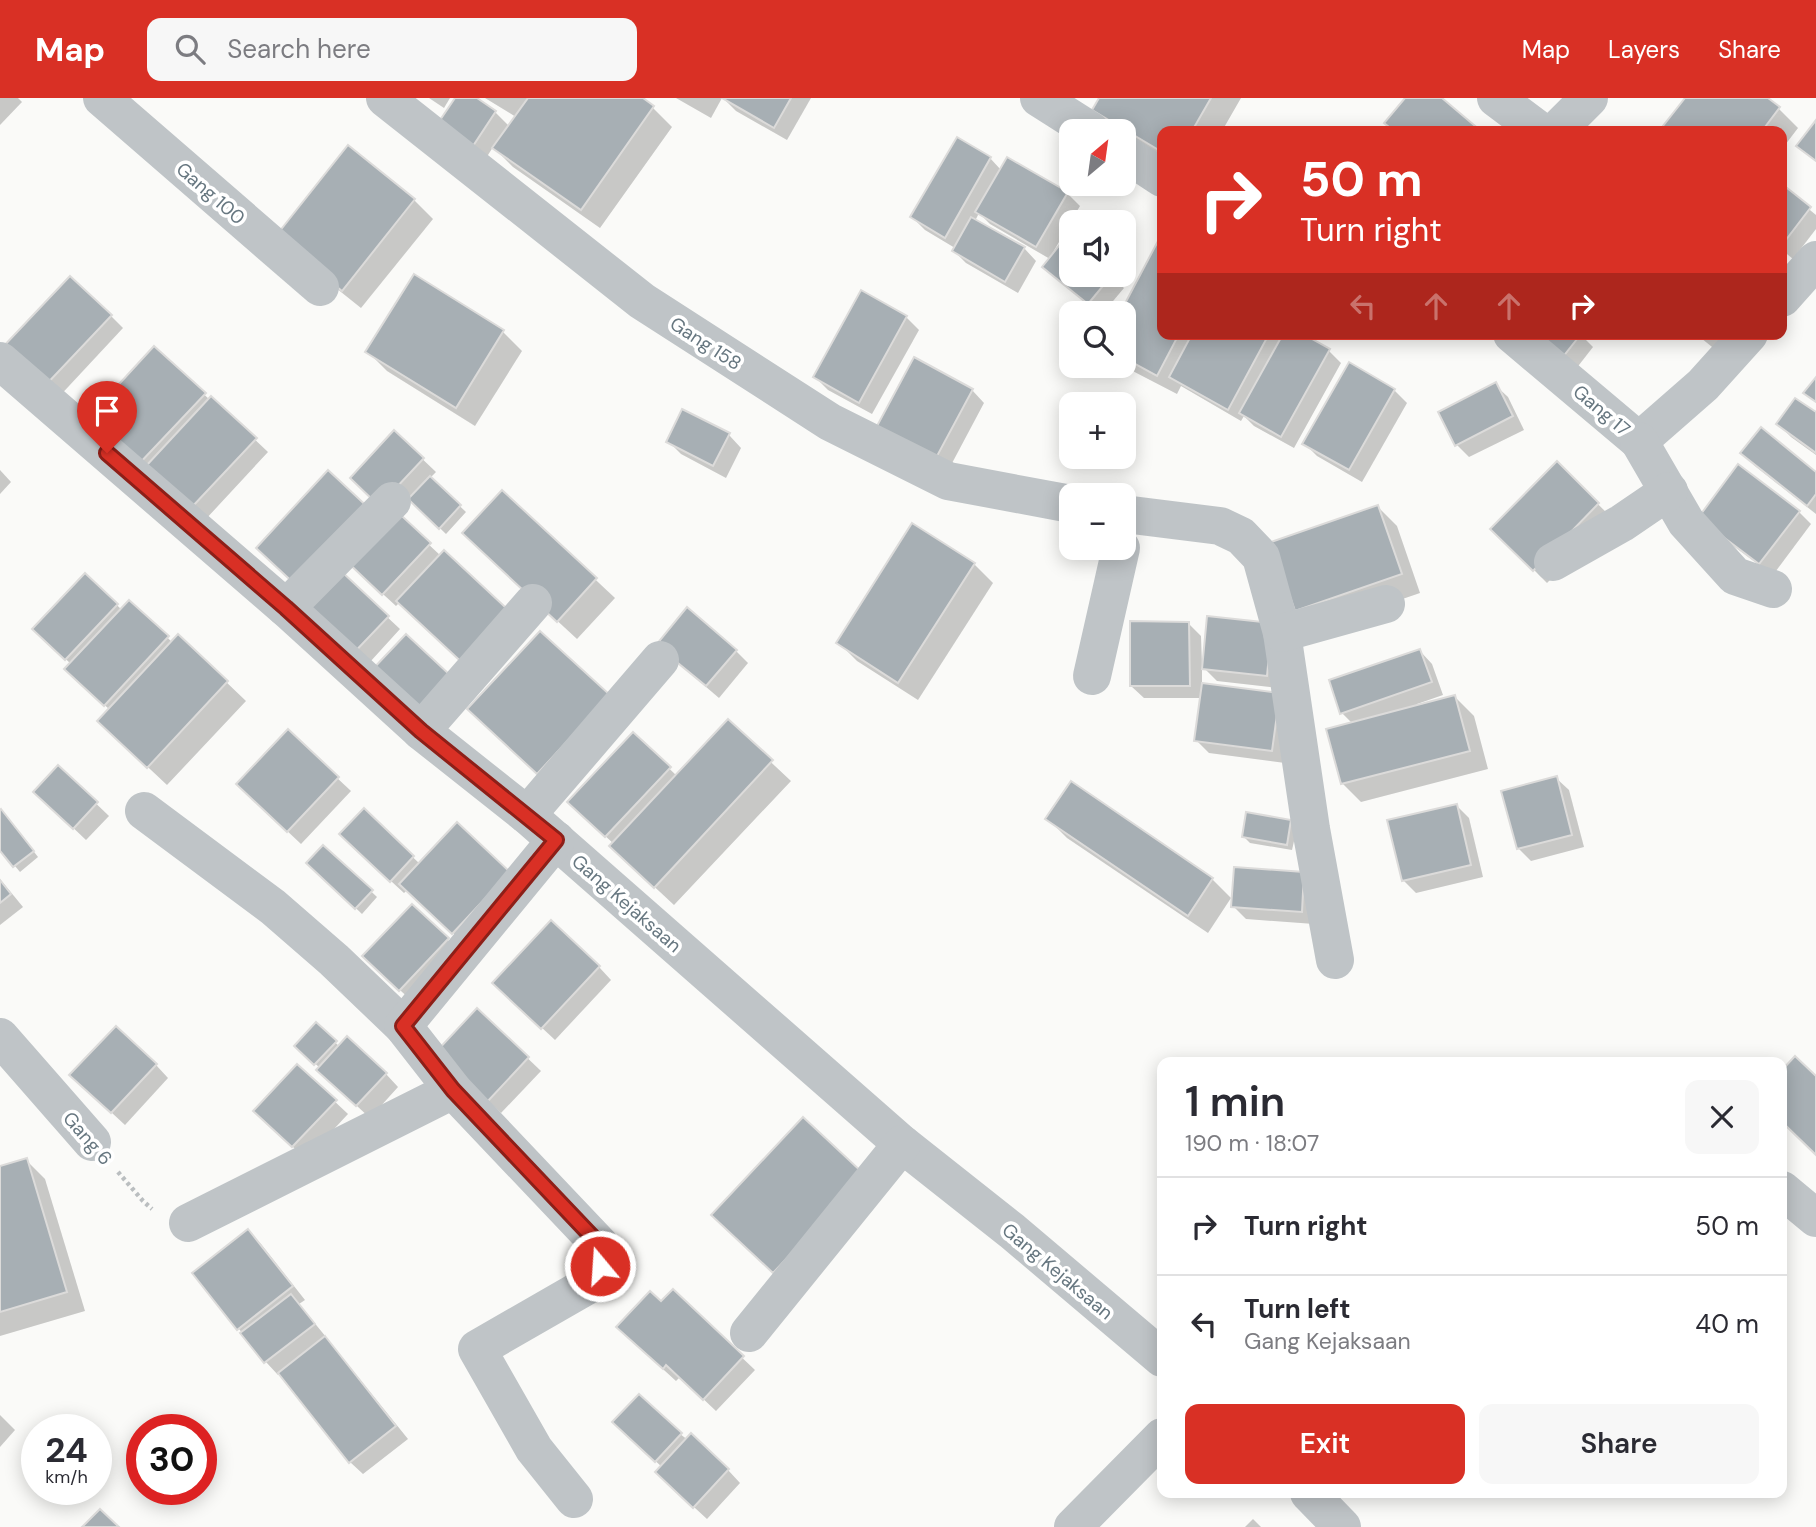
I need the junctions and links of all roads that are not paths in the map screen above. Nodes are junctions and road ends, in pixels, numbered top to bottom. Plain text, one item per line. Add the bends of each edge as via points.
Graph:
1 (102, 98) edge
2 (385, 98) edge
3 (1039, 98) edge
4 (1496, 98) edge
5 (1589, 98) edge
6 (1072, 119) edge
7 (1533, 126) edge
8 (1561, 126) edge
9 (1136, 161) edge
10 (1157, 175) edge
11 (1816, 260) edge
12 (320, 288) dead end
13 (1787, 292) edge
14 (1519, 340) edge
15 (1744, 340) edge
16 (2, 368) edge
17 (1639, 441) junction
18 (1669, 491) junction
19 (392, 501) dead end
20 (1059, 502) edge
21 (1136, 528) edge
22 (1117, 560) edge
23 (1553, 562) dead end
24 (1773, 589) dead end
25 (533, 603) dead end
26 (1386, 604) dead end
27 (286, 608) junction
28 (1282, 633) junction
29 (660, 660) dead end
30 (1092, 676) dead end
31 (421, 731) junction
32 (144, 811) dead end
33 (527, 815) junction
34 (556, 840) junction
35 (1335, 960) dead end
36 (403, 1026) junction
37 (0, 1037) edge
38 (453, 1090) junction
39 (92, 1142) road end
40 (902, 1144) junction
41 (1787, 1194) edge
42 (1816, 1218) edge
43 (188, 1223) road end
44 (749, 1333) dead end
45 (1157, 1354) edge
46 (1157, 1442) edge
47 (1314, 1498) edge
48 (574, 1499) dead end
49 (1073, 1527) edge
50 (1342, 1527) edge

1 - 12 street, Gang 100
2 - 20 street, Gang 158 via 642,301 830,422 948,481
3 - 6 street
4 - 7 street
5 - 8 street
9 - 10 street
11 - 13 street
14 - 17 street, Gang 17
15 - 17 street, Gang 17 via 1703,385
16 - 27 street, Gang Kejaksaan
17 - 18 street
18 - 23 street
18 - 24 street via 1686,522 1735,576
19 - 27 street
21 - 28 street via 1220,526 1241,536 1261,557
22 - 30 street
25 - 31 street
26 - 28 street
27 - 31 street, Gang Kejaksaan
28 - 35 street
29 - 33 street
31 - 33 street, Gang Kejaksaan
32 - 36 street via 273,907
33 - 34 street, Gang Kejaksaan
34 - 36 street
34 - 40 street, Gang Kejaksaan
36 - 38 street
37 - 39 street, Gang 6
38 - 43 street
38 - 48 street via 600,1245 600,1266 590,1284 477,1349 534,1449
40 - 44 street
40 - 45 street, Gang Kejaksaan
41 - 42 street
46 - 49 street
47 - 50 street

